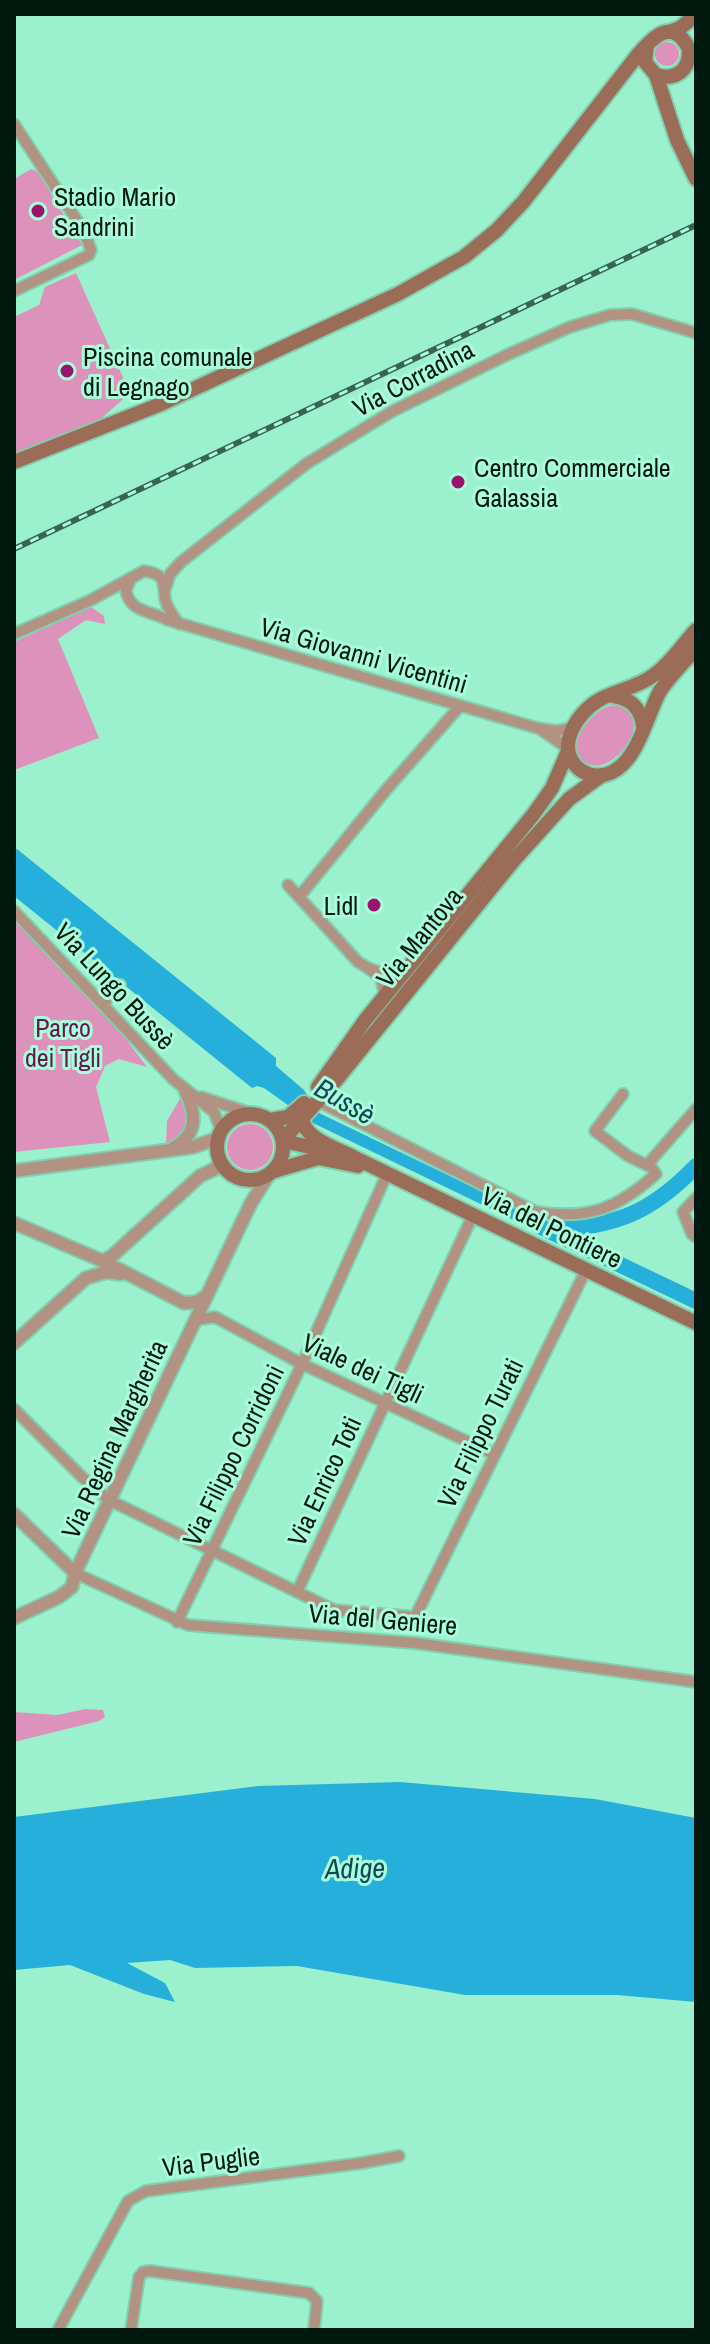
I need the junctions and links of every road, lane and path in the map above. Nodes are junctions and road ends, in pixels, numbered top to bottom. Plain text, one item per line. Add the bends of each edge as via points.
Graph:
1 (696, 15) edge
2 (696, 22) edge
3 (669, 32) junction
4 (647, 45) junction
5 (689, 49) junction
6 (654, 73) junction
7 (678, 75) junction
8 (621, 80) junction
9 (669, 111) junction
10 (14, 124) edge
11 (696, 179) edge
12 (14, 291) edge
13 (696, 333) edge
14 (14, 462) edge
15 (181, 562) junction
16 (148, 571) junction
17 (131, 578) junction
18 (165, 592) junction
19 (127, 597) junction
20 (89, 601) junction
21 (150, 611) junction
22 (179, 624) junction
23 (696, 630) edge
24 (14, 634) edge
25 (696, 649) edge
26 (612, 696) junction
27 (460, 706) junction
28 (643, 726) junction
29 (574, 727) junction
30 (537, 728) junction
31 (568, 750) junction
32 (602, 775) junction
33 (288, 885) dead end
34 (299, 897) junction
35 (14, 911) edge
36 (368, 968) junction
37 (405, 972) junction
38 (120, 985) dead end
39 (385, 995) junction
40 (103, 1004) junction
41 (185, 1090) junction
42 (623, 1094) dead end
43 (314, 1101) junction
44 (696, 1109) edge
45 (253, 1114) junction
46 (298, 1116) junction
47 (270, 1120) junction
48 (220, 1134) junction
49 (283, 1140) junction
50 (170, 1149) junction
51 (353, 1157) junction
52 (223, 1165) junction
53 (647, 1165) junction
54 (14, 1171) edge
55 (272, 1172) junction
56 (387, 1174) junction
57 (696, 1198) edge
58 (473, 1215) junction
59 (14, 1223) edge
60 (696, 1237) edge
61 (83, 1253) junction
62 (103, 1261) junction
63 (586, 1270) junction
64 (130, 1275) junction
65 (86, 1278) junction
66 (207, 1295) junction
67 (188, 1305) junction
68 (215, 1317) junction
69 (194, 1322) junction
70 (696, 1322) edge
71 (14, 1343) edge
72 (302, 1364) junction
73 (385, 1402) junction
74 (14, 1409) edge
75 (494, 1454) junction
76 (109, 1500) junction
77 (14, 1514) edge
78 (212, 1550) junction
79 (75, 1573) junction
80 (297, 1592) junction
81 (14, 1616) edge
82 (177, 1622) junction
83 (696, 1682) edge
84 (399, 2156) dead end
85 (58, 2330) edge
86 (131, 2330) edge
87 (314, 2330) edge

1 - 3 main road
2 - 5 main road
3 - 4 main road
3 - 5 main road
4 - 6 main road via 644,56
4 - 8 main road
5 - 7 main road via 688,64
6 - 7 main road
6 - 8 main road
6 - 9 main road
7 - 9 main road
8 - 14 main road via 524,201 464,257 398,294 161,404
9 - 11 main road
10 - 12 street via 91,250
13 - 15 street, Via Corradina via 632,314 610,315 509,354 391,412 306,464
15 - 16 street, Via Corradina
15 - 18 street, Via Corradina via 170,574
16 - 17 street
16 - 18 street via 159,575
17 - 19 street
17 - 20 street
18 - 21 street via 159,607
18 - 22 street
19 - 20 street
19 - 21 street, Via Giovanni Vicentini via 134,607
20 - 24 street
21 - 22 street, Via Giovanni Vicentini
22 - 27 street, Via Giovanni Vicentini
23 - 26 main road, Via Mantova via 655,675
25 - 28 main road, Via Mantova via 661,689
26 - 28 main road via 635,705
26 - 29 main road, Via Mantova via 593,704
27 - 30 street, Via Giovanni Vicentini
27 - 34 street
28 - 32 main road, Via Mantova via 629,755
29 - 30 street, Via Giovanni Vicentini
29 - 31 main road, Via Mantova
30 - 31 street, Via Giovanni Vicentini
31 - 32 main road via 580,770
31 - 37 main road, Via Mantova via 555,783 533,815
32 - 43 main road, Via Mantova via 569,799 514,860
33 - 34 street
34 - 36 street
35 - 40 street, Via Lungo Bussè
36 - 37 street via 390,976
36 - 39 street via 383,981
37 - 39 main road, Via Mantova
38 - 40 street
39 - 43 main road, Via Mantova
40 - 41 street, Via Lungo Bussè
41 - 45 street, Via Lungo Bussè
41 - 48 street, Via Lungo Bussè via 212,1110
41 - 50 street via 194,1125 186,1139
42 - 53 street via 595,1131
43 - 46 main road, Via Mantova
43 - 53 street via 536,1212 565,1216 601,1211 634,1194 656,1174
44 - 53 street
45 - 47 main road
45 - 48 main road via 237,1116
46 - 47 main road
46 - 49 main road, Via Mantova
46 - 51 main road, Via del Pontiere via 308,1134
47 - 49 main road
48 - 50 street via 201,1145
48 - 52 main road
49 - 51 main road, Via del Pontiere
49 - 55 main road via 283,1154
50 - 54 street
51 - 56 main road, Via del Pontiere
52 - 55 main road via 248,1180
52 - 62 street via 203,1173
55 - 56 main road, Via del Pontiere via 318,1158
55 - 66 street, Via Regina Margherita via 251,1203
56 - 58 main road, Via del Pontiere
56 - 72 street, Via Filippo Corridoni
57 - 60 street via 683,1212
58 - 63 main road, Via del Pontiere
58 - 73 street, Via Enrico Toti
59 - 61 street
61 - 62 street
61 - 65 street via 90,1270
62 - 64 street
63 - 70 main road, Via del Pontiere
63 - 75 street, Via Filippo Turati
64 - 65 street via 106,1272
64 - 67 street
65 - 71 street
66 - 67 street
66 - 68 street
66 - 69 street, Via Regina Margherita
67 - 69 street, Via Regina Margherita
68 - 69 street
68 - 72 street, Viale dei Tigli
69 - 76 street, Via Regina Margherita
72 - 73 street, Viale dei Tigli
72 - 78 street, Via Filippo Corridoni
73 - 75 street, Viale dei Tigli
73 - 80 street, Via Enrico Toti
74 - 76 street
75 - 80 street, Via Filippo Turati via 415,1617 334,1610
76 - 78 street
76 - 79 street, Via Regina Margherita
77 - 79 street
78 - 80 street
78 - 82 street, Via Filippo Corridoni
79 - 81 street
79 - 82 street, Via del Geniere
82 - 83 street, Via del Geniere via 457,1648
84 - 85 street, Via Puglie via 146,2191 128,2201
86 - 87 street via 138,2280 150,2271 309,2293 317,2301

